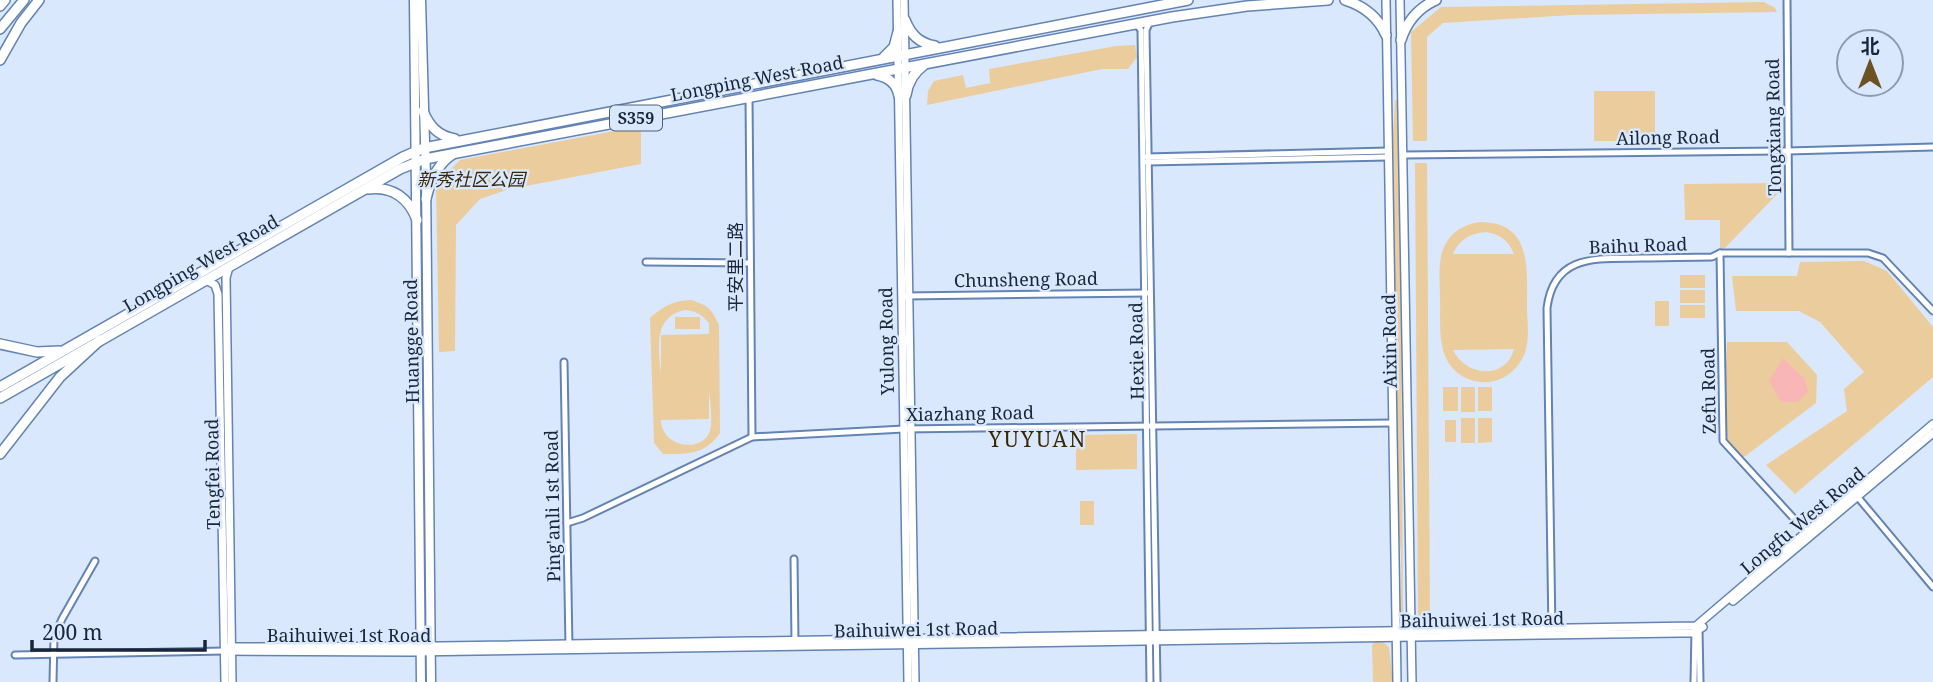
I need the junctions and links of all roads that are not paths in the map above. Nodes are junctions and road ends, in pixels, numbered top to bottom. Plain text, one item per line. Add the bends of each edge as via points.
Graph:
1 (5, 0) edge
2 (24, 0) edge
3 (39, 0) edge
4 (414, 0) edge
5 (421, 0) edge
6 (897, 0) edge
7 (904, 0) edge
8 (1188, 0) edge
9 (1328, 0) edge
10 (1345, 0) edge
11 (1386, 0) edge
12 (1400, 0) edge
13 (1436, 0) edge
14 (1787, 0) edge
15 (1142, 4) edge
16 (0, 5) edge
17 (905, 20) junction
18 (1151, 21) junction
19 (1136, 24) junction
20 (0, 29) edge
21 (898, 32) junction
22 (1386, 35) junction
23 (1401, 40) junction
24 (944, 46) junction
25 (902, 54) junction
26 (882, 58) junction
27 (0, 60) edge
28 (931, 62) junction
29 (902, 68) junction
30 (868, 74) junction
31 (717, 90) junction
32 (902, 95) junction
33 (749, 96) junction
34 (720, 102) junction
35 (423, 111) junction
36 (519, 128) junction
37 (521, 139) junction
38 (460, 140) junction
39 (1933, 147) edge
40 (420, 149) junction
41 (1788, 151) junction
42 (457, 152) junction
43 (1388, 154) junction
44 (1403, 155) junction
45 (1146, 159) junction
46 (421, 160) junction
47 (363, 190) junction
48 (426, 198) junction
49 (417, 220) junction
50 (1720, 253) junction
51 (1789, 253) junction
52 (646, 262) dead end
53 (750, 263) junction
54 (229, 266) junction
55 (206, 280) junction
56 (1148, 293) junction
57 (905, 296) junction
58 (1933, 311) edge
59 (100, 340) junction
60 (0, 344) edge
61 (64, 350) junction
62 (564, 362) dead end
63 (0, 387) edge
64 (0, 398) edge
65 (1393, 423) junction
66 (1933, 424) edge
67 (1150, 426) junction
68 (907, 429) junction
69 (1933, 433) edge
70 (752, 437) junction
71 (0, 454) edge
72 (1855, 494) junction
73 (567, 523) junction
74 (1808, 534) junction
75 (794, 559) dead end
76 (95, 561) dead end
77 (1933, 587) edge
78 (1696, 630) junction
79 (1552, 632) junction
80 (1396, 635) junction
81 (1411, 635) junction
82 (1153, 638) junction
83 (911, 642) junction
84 (795, 644) junction
85 (569, 647) junction
86 (420, 649) junction
87 (431, 649) junction
88 (229, 650) junction
89 (52, 654) junction
90 (15, 655) dead end
91 (52, 682) edge
92 (225, 682) edge
93 (232, 682) edge
94 (421, 682) edge
95 (432, 682) edge
96 (908, 682) edge
97 (915, 682) edge
98 (1150, 682) edge
99 (1157, 682) edge
100 (1397, 682) edge
101 (1412, 682) edge
102 (1694, 682) edge
103 (1700, 682) edge

1 - 16 main road
2 - 20 main road
3 - 27 main road
4 - 40 main road, Huangge Road
5 - 35 main road, Huangge Road
6 - 21 street, Yulong Road
7 - 17 street, Yulong Road
8 - 15 main road, Longping West Road / S359
9 - 18 main road, Longping West Road / S359 via 1247,6
10 - 22 main road via 1372,14
11 - 22 street, Aixin Road
12 - 23 street, Aixin Road
13 - 23 main road via 1410,19
14 - 41 street, Tongxiang Road
15 - 24 main road, Longping West Road / S359
17 - 24 main road via 921,42
17 - 25 street, Yulong Road
18 - 19 main road, Longping West Road / S359
18 - 45 street, Hexie Road via 1146,30
19 - 28 main road, Longping West Road / S359
19 - 45 street, Hexie Road via 1141,30
21 - 25 street, Yulong Road
21 - 26 main road via 894,47
22 - 43 street, Aixin Road
23 - 44 street, Aixin Road
24 - 25 main road, Longping West Road / S359
25 - 26 main road, Longping West Road / S359
25 - 29 street, Yulong Road
26 - 31 main road, Longping West Road / S359
28 - 29 main road, Longping West Road / S359
28 - 32 main road via 913,75
29 - 30 main road, Longping West Road / S359
29 - 32 street, Yulong Road
30 - 32 main road via 888,78
30 - 33 main road, Longping West Road / S359
31 - 34 main road
31 - 36 main road, Longping West Road / S359
32 - 57 street, Yulong Road
33 - 34 main road, Longping West Road / S359
33 - 53 street, 平安里二路
34 - 37 main road, Longping West Road / S359
35 - 38 main road via 435,130
35 - 40 main road, Huangge Road
36 - 37 main road
36 - 38 main road, Longping West Road / S359
37 - 42 main road, Longping West Road / S359
38 - 40 main road, Longping West Road / S359
39 - 41 street, Ailong Road
40 - 46 main road, Huangge Road
40 - 61 main road, Longping West Road / S359
41 - 44 street, Ailong Road
41 - 51 street, Tongxiang Road
42 - 46 main road, Longping West Road / S359
42 - 48 main road via 437,170
43 - 45 street
43 - 65 street, Aixin Road
44 - 81 street, Aixin Road
45 - 56 street, Hexie Road
46 - 47 main road, Longping West Road / S359
46 - 48 main road, Huangge Road
46 - 49 main road, Huangge Road
47 - 49 main road via 397,194 409,203
47 - 54 main road, Longping West Road / S359
48 - 87 main road, Huangge Road
49 - 86 main road, Huangge Road
50 - 51 street, Baihu Road
50 - 74 street, Zefu Road via 1723,441
50 - 79 street, Baihu Road via 1712,257 1592,259 1572,265 1552,288 1547,308
51 - 58 street, Baihu Road via 1868,253 1883,258
52 - 53 street
53 - 70 street, 平安里二路
54 - 55 main road, Longping West Road / S359
54 - 88 street, Tengfei Road
55 - 59 main road, Longping West Road / S359
55 - 88 street, Tengfei Road via 215,285 218,294
56 - 57 street, Chunsheng Road
56 - 67 street, Hexie Road
57 - 68 street, Yulong Road
59 - 64 main road, Longping West Road / S359
59 - 71 main road via 60,377
60 - 61 main road via 37,352
61 - 63 main road, Longping West Road / S359
62 - 73 street, Ping'anli 1st Road
65 - 67 street, Xiazhang Road
65 - 80 street, Aixin Road
66 - 72 street, Longfu West Road
67 - 68 street, Xiazhang Road
67 - 82 street, Hexie Road
68 - 70 street, Xiazhang Road
68 - 83 street, Yulong Road
69 - 72 street, Longfu West Road
70 - 73 street, Xiazhang Road
72 - 74 street, Longfu West Road
72 - 77 street
73 - 85 street, Ping'anli 1st Road
74 - 78 street, Longfu West Road
75 - 84 street
76 - 89 street via 56,630
78 - 79 street, Baihuiwei 1st Road
78 - 102 street
78 - 103 street
79 - 81 street, Baihuiwei 1st Road
80 - 81 street, Baihuiwei 1st Road
80 - 82 street, Baihuiwei 1st Road
80 - 100 street, Aixin Road
81 - 101 street, Aixin Road
82 - 83 street, Baihuiwei 1st Road
82 - 98 street, Hexie Road
82 - 99 street, Hexie Road
83 - 84 street, Baihuiwei 1st Road
83 - 96 street, Yulong Road
83 - 97 street, Yulong Road
84 - 85 street, Baihuiwei 1st Road
85 - 87 street, Baihuiwei 1st Road
86 - 87 street, Baihuiwei 1st Road
86 - 88 street, Baihuiwei 1st Road
86 - 94 main road, Huangge Road
87 - 95 main road, Huangge Road
88 - 89 street
88 - 92 street, Tengfei Road
88 - 93 street, Tengfei Road
89 - 90 street
89 - 91 street

